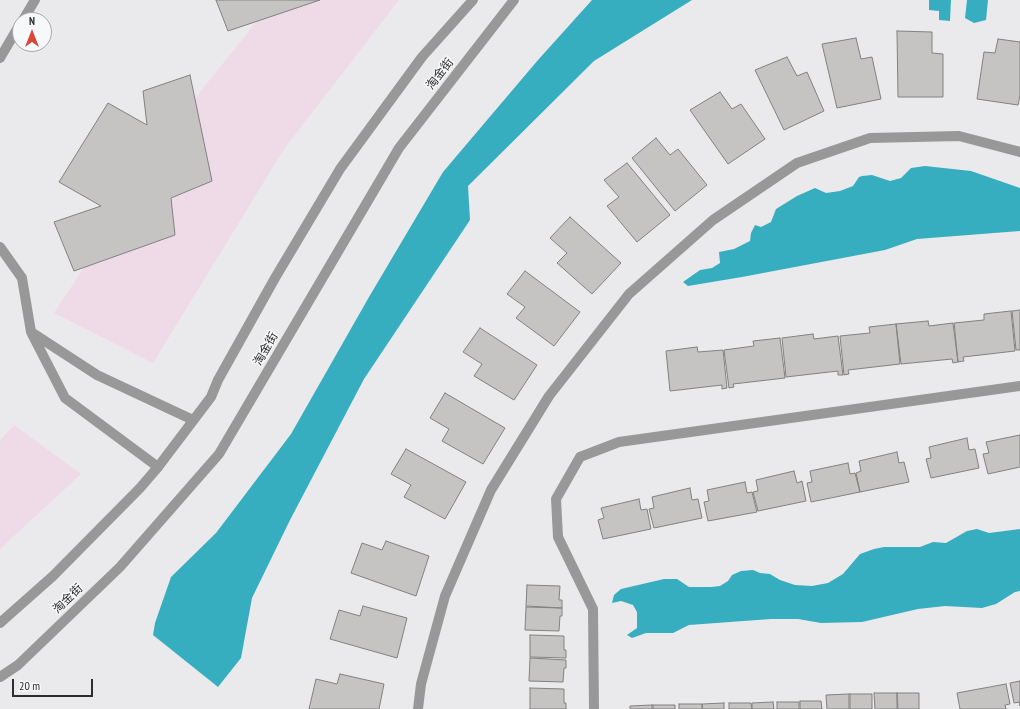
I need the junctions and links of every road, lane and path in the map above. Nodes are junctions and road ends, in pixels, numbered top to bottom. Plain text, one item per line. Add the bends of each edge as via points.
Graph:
1 (35, 0) edge
2 (473, 0) edge
3 (514, 0) edge
4 (28, 12) edge
5 (12, 38) edge
6 (0, 58) edge
7 (1020, 152) edge
8 (0, 247) edge
9 (31, 332) junction
10 (1020, 386) edge
11 (193, 420) junction
12 (158, 467) junction
13 (0, 623) edge
14 (0, 677) edge
15 (418, 709) edge
16 (594, 709) edge

1 - 4 street
2 - 11 street, 淘金街 via 422,57 340,169 275,278 211,397
3 - 14 street, 淘金街 via 399,148 219,454 120,567 18,665
5 - 6 street
7 - 15 street via 959,136 870,138 797,163 713,220 629,294 549,396 490,490 445,596 421,684
8 - 9 street via 22,278
9 - 11 street via 97,375
9 - 12 street via 66,398
10 - 16 street via 619,442 580,457 556,499 558,537 593,609
11 - 12 street, 淘金街
12 - 13 street, 淘金街 via 53,576

